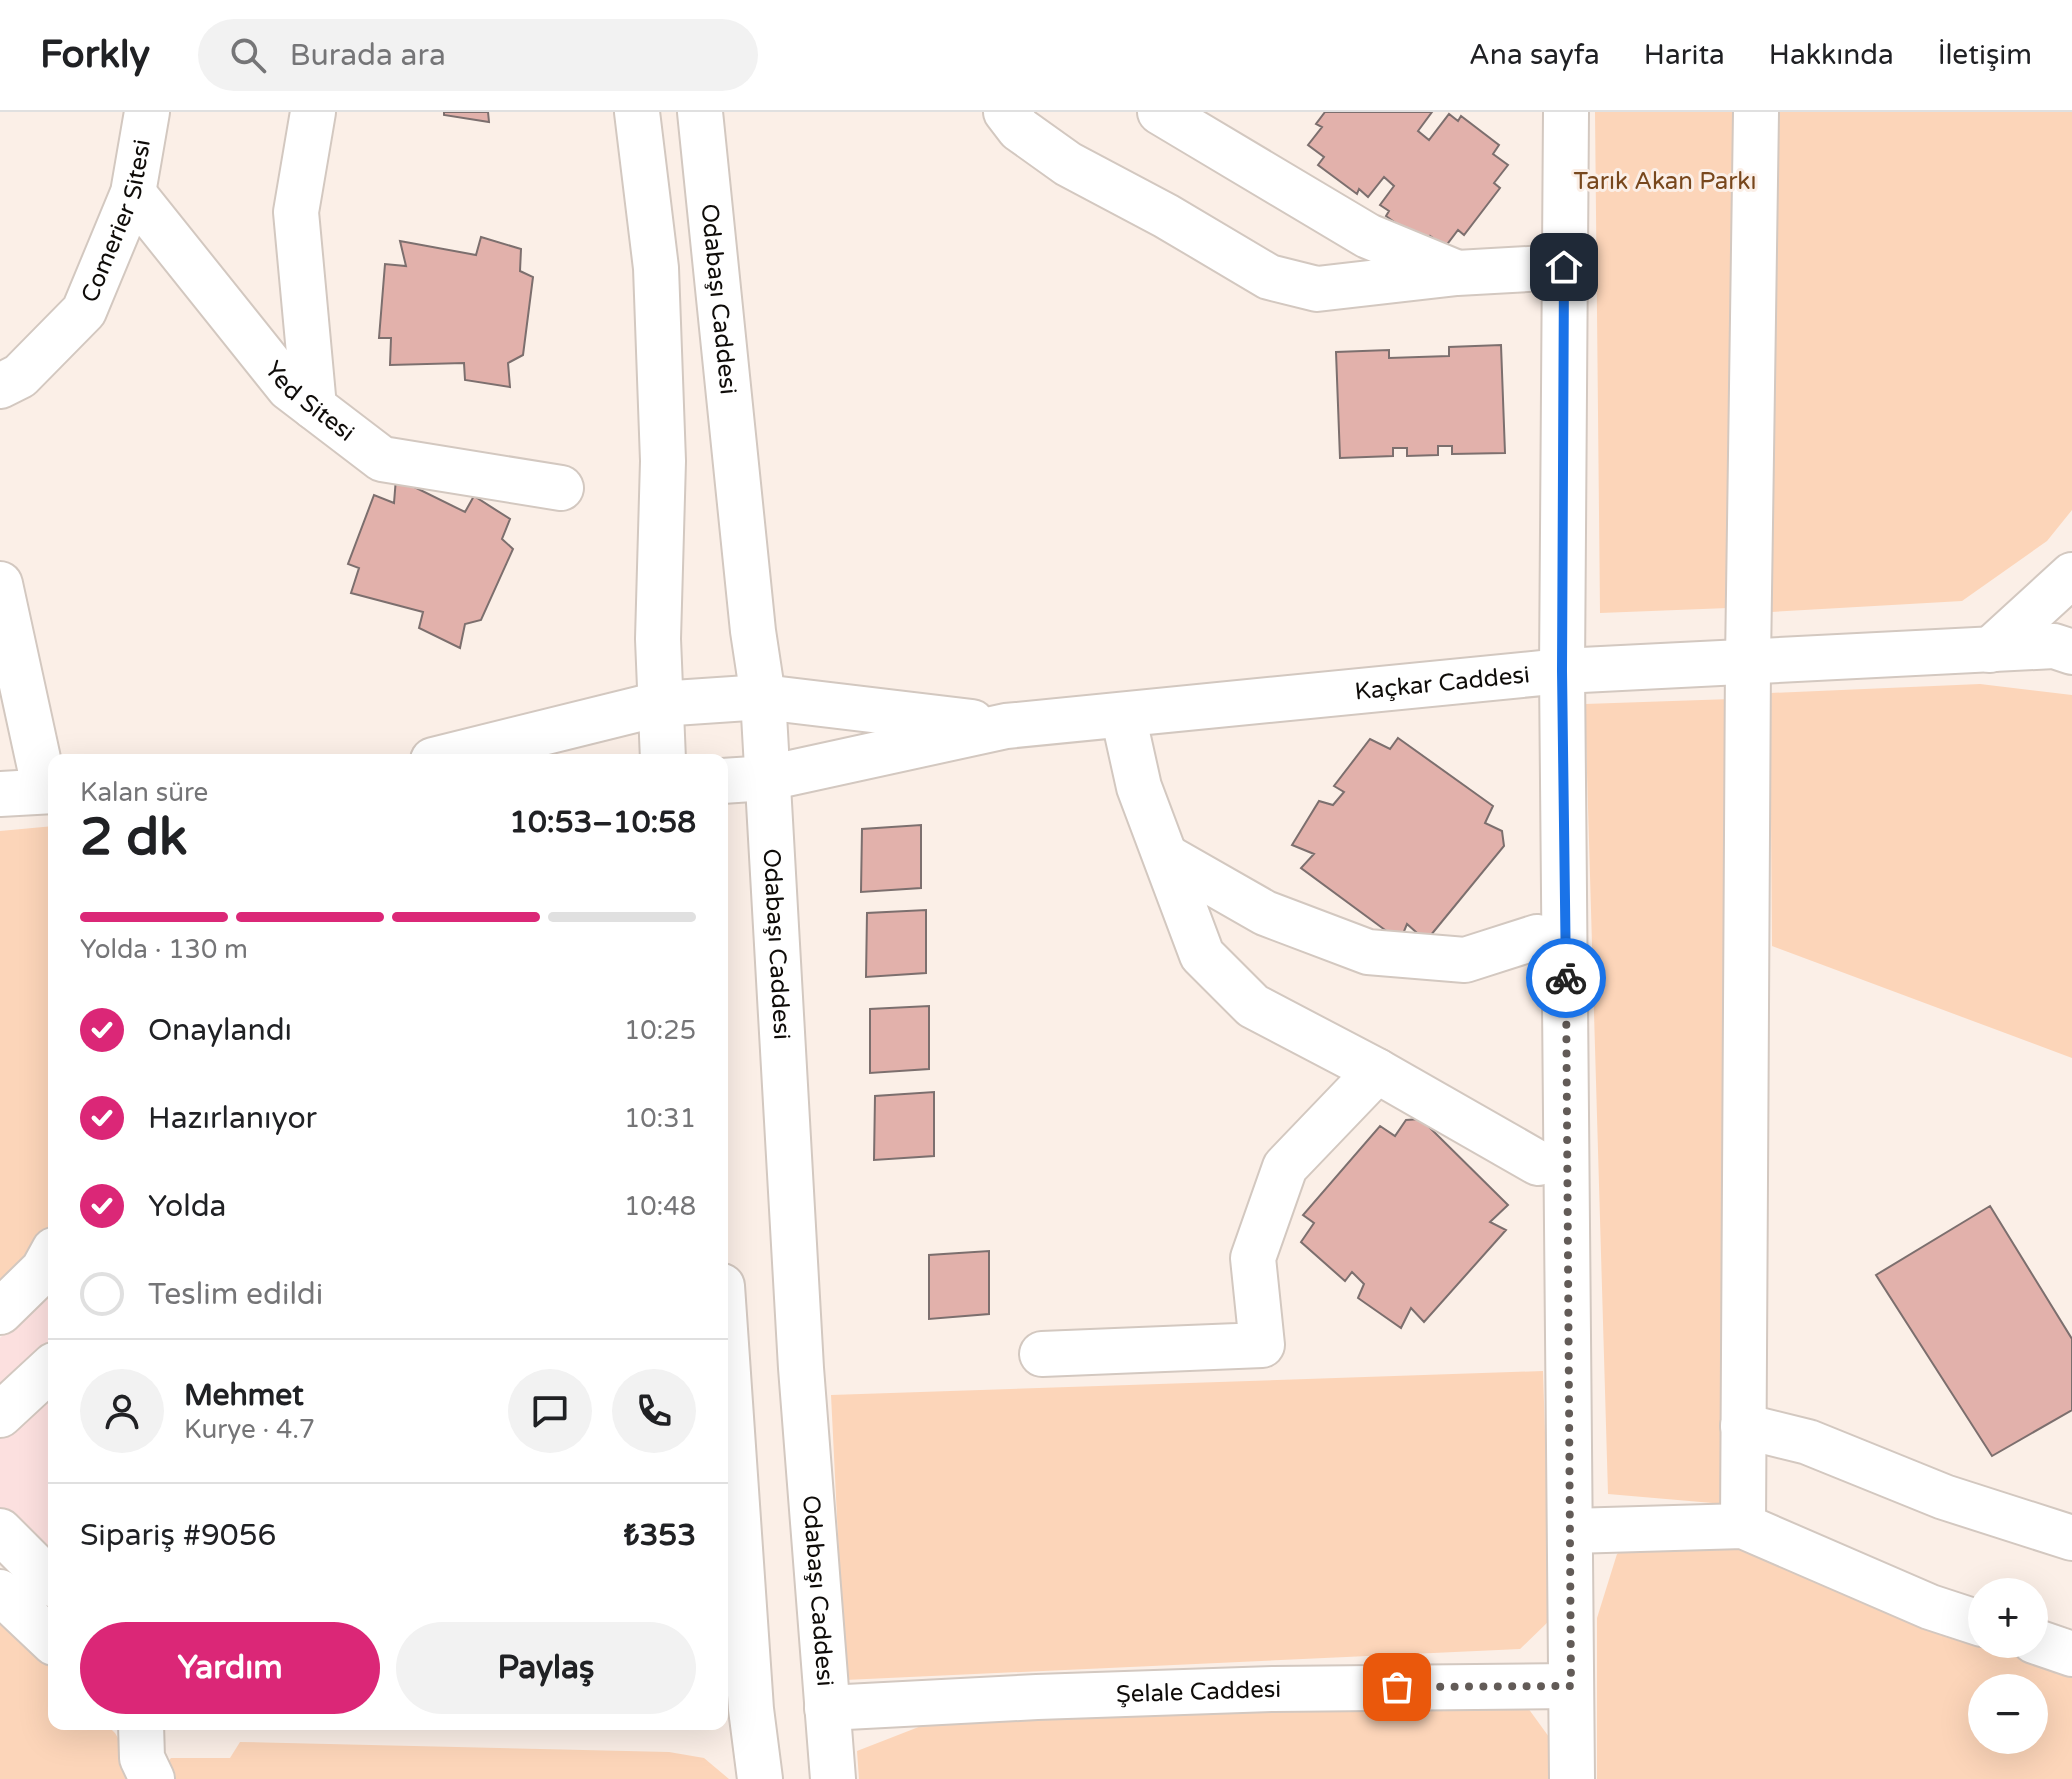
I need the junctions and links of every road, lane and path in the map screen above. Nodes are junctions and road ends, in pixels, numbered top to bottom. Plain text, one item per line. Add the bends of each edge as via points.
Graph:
1 (147, 112) edge
2 (313, 112) edge
3 (637, 112) edge
4 (700, 112) edge
5 (1006, 112) edge
6 (1160, 112) edge
7 (1566, 112) edge
8 (1756, 112) edge
9 (133, 193) junction
10 (1564, 267) junction
11 (1457, 273) junction
12 (0, 386) edge
13 (314, 407) junction
14 (561, 488) dead end
15 (2072, 575) edge
16 (0, 584) edge
17 (1990, 650) junction
18 (2072, 652) edge
19 (1748, 661) junction
20 (1562, 671) junction
21 (763, 697) junction
22 (659, 704) junction
23 (1123, 715) junction
24 (1006, 726) junction
25 (457, 754) edge
26 (663, 754) edge
27 (768, 778) junction
28 (728, 781) edge
29 (48, 787) edge
30 (48, 791) edge
31 (0, 794) edge
32 (1167, 857) junction
33 (1537, 937) dead end
34 (1377, 1071) junction
35 (1538, 1163) dead end
36 (48, 1261) edge
37 (0, 1312) edge
38 (1042, 1354) dead end
39 (48, 1371) edge
40 (0, 1415) edge
41 (1743, 1426) junction
42 (728, 1455) edge
43 (1743, 1526) junction
44 (0, 1531) edge
45 (1571, 1531) junction
46 (2072, 1538) edge
47 (48, 1579) edge
48 (0, 1592) edge
49 (1968, 1619) edge
50 (48, 1637) edge
51 (2048, 1646) edge
52 (2072, 1654) edge
53 (1571, 1686) junction
54 (827, 1708) junction
55 (737, 1709) edge
56 (141, 1730) edge
57 (152, 1779) edge
58 (760, 1779) edge
59 (833, 1779) edge
60 (1572, 1779) edge

1 - 9 street, Comerier Sitesi
2 - 13 street via 296,212
3 - 22 street via 656,268 663,461
4 - 21 street, Odabaşı Caddesi
5 - 11 street via 1019,129 1068,164 1269,277 1317,289
6 - 11 street via 1368,236
7 - 10 street
8 - 19 street
9 - 12 street, Comerier Sitesi via 84,311 20,376
9 - 13 street, Yed Sitesi via 289,388
10 - 11 street
10 - 20 street
13 - 14 street, Yed Sitesi via 382,459
15 - 17 street
16 - 29 street
17 - 18 street, Kaçkar Caddesi via 2054,646
17 - 19 street, Kaçkar Caddesi
19 - 20 street, Kaçkar Caddesi
19 - 41 street
20 - 23 street, Kaçkar Caddesi
20 - 45 street
21 - 22 street, Kaçkar Caddesi
21 - 24 street, Kaçkar Caddesi
21 - 27 street, Odabaşı Caddesi
22 - 25 street, Kaçkar Caddesi
22 - 26 street
23 - 24 street, Kaçkar Caddesi
23 - 32 street via 1139,787
24 - 27 street, Kaçkar Caddesi
27 - 28 street, Kaçkar Caddesi
27 - 54 street, Odabaşı Caddesi via 801,1368
30 - 31 street
32 - 33 street via 1265,913 1368,952 1465,960
32 - 34 street via 1202,955 1253,1006
34 - 35 street
34 - 38 street via 1285,1167 1253,1258 1262,1345
36 - 37 street
39 - 40 street
41 - 43 street
41 - 46 street via 1808,1442 1944,1497
42 - 55 street
43 - 45 street
43 - 49 street
44 - 47 street
45 - 53 street
48 - 50 street
51 - 52 street
53 - 54 street, Şelale Caddesi via 1257,1690
53 - 60 street
54 - 59 street, Odabaşı Caddesi
55 - 58 street
56 - 57 street via 142,1758

